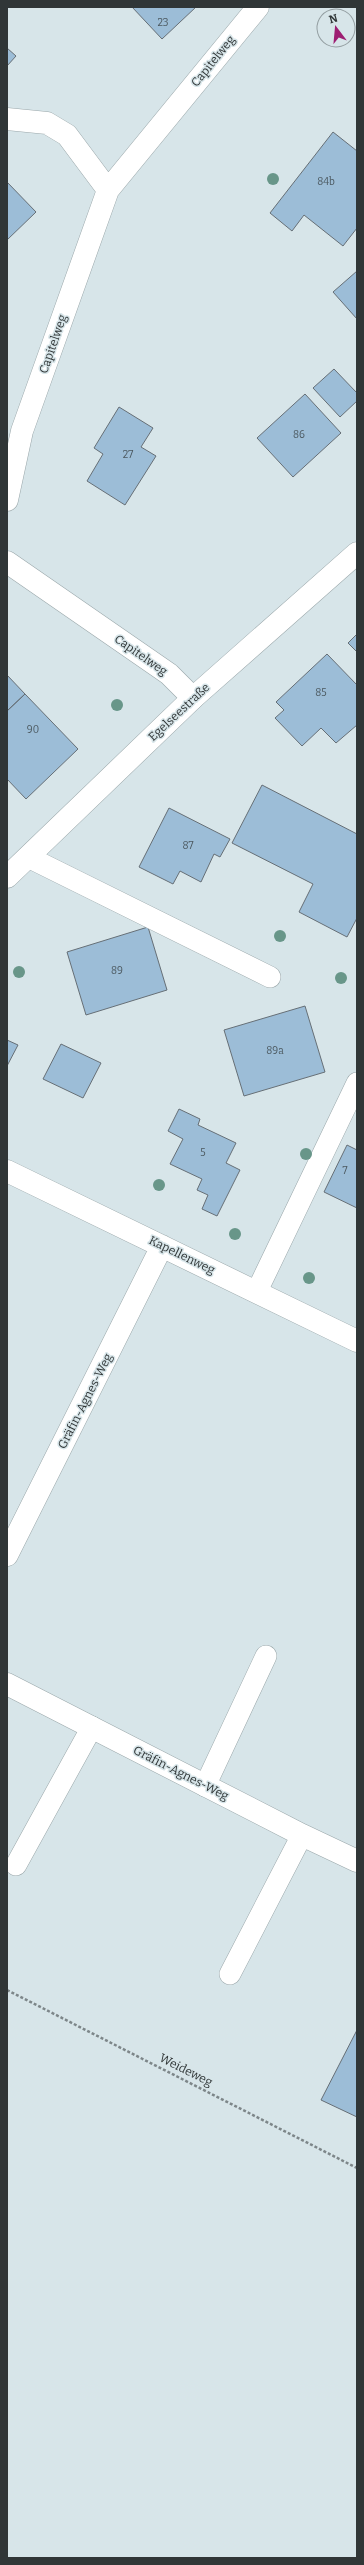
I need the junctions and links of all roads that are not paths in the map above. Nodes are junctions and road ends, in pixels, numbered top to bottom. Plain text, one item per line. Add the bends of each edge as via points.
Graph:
1 (258, 7) edge
2 (7, 119) edge
3 (108, 190) junction
4 (7, 500) edge
5 (357, 553) edge
6 (7, 562) edge
7 (193, 698) junction
8 (28, 857) junction
9 (7, 877) edge
10 (270, 977) dead end
11 (357, 1083) edge
12 (7, 1171) edge
13 (162, 1246) junction
14 (257, 1291) junction
15 (357, 1341) edge
16 (7, 1555) edge
17 (266, 1656) dead end
18 (7, 1684) edge
19 (92, 1728) junction
20 (205, 1786) junction
21 (302, 1835) junction
22 (357, 1861) edge
23 (16, 1865) dead end
24 (230, 1974) dead end

1 - 3 street, Capitelweg
2 - 3 street via 47,123 67,135
3 - 4 street, Capitelweg via 22,431
5 - 7 street, Egelseestraße
6 - 7 street, Capitelweg via 169,674
7 - 8 street, Egelseestraße
8 - 9 street, Egelseestraße
8 - 10 lane
11 - 14 lane
12 - 13 street, Kapellenweg
13 - 14 street, Kapellenweg
13 - 16 street, Gräfin-Agnes-Weg
14 - 15 street, Kapellenweg
17 - 20 lane
18 - 19 street, Gräfin-Agnes-Weg
19 - 20 street, Gräfin-Agnes-Weg
19 - 23 lane
20 - 21 street, Gräfin-Agnes-Weg
21 - 22 street, Gräfin-Agnes-Weg
21 - 24 lane

